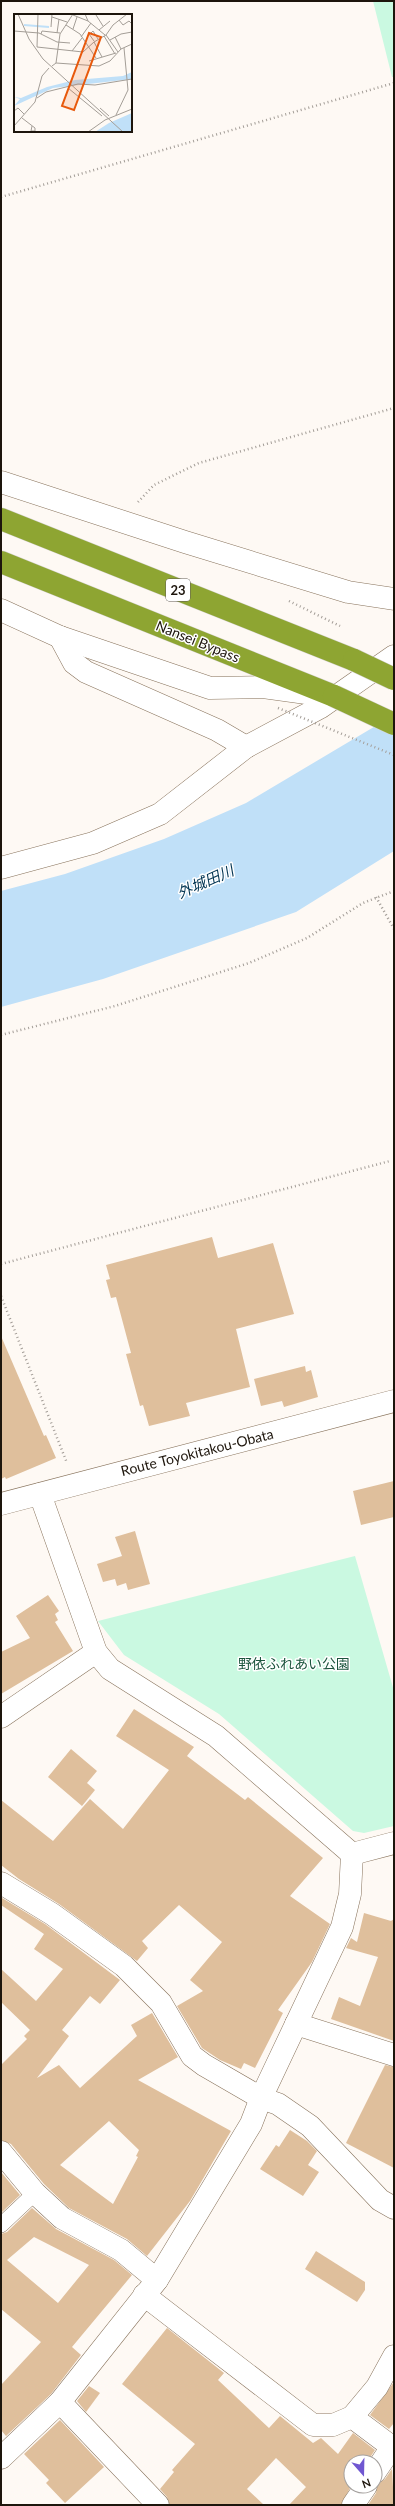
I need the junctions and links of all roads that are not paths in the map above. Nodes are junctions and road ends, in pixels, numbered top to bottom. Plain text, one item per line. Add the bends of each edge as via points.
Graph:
1 (1, 482) edge
2 (1, 519) edge
3 (1, 562) edge
4 (394, 599) edge
5 (1, 610) edge
6 (60, 637) junction
7 (394, 656) edge
8 (394, 679) edge
9 (334, 696) junction
10 (394, 724) edge
11 (246, 747) junction
12 (1, 868) edge
13 (394, 1401) edge
14 (40, 1494) junction
15 (1, 1504) edge
16 (96, 1652) junction
17 (1, 1717) edge
18 (394, 1843) edge
19 (352, 1854) junction
20 (1, 1883) edge
21 (296, 2024) junction
22 (394, 2055) edge
23 (261, 2098) junction
24 (1, 2152) edge
25 (35, 2193) junction
26 (394, 2208) edge
27 (1, 2225) edge
28 (151, 2288) junction
29 (394, 2356) edge
30 (60, 2402) junction
31 (352, 2417) junction
32 (1, 2458) edge
33 (383, 2460) edge
34 (361, 2494) edge
35 (158, 2505) edge
36 (353, 2505) edge

1 - 4 street via 348,592
2 - 8 highway, 23, bridge via 354,660
3 - 9 highway, Nansei Bypass
5 - 6 street
6 - 9 street via 210,688 262,687
6 - 11 street via 74,663 86,672 218,730
7 - 11 street via 321,707
9 - 10 highway, Nansei Bypass, bridge
11 - 12 street via 160,814 93,843
13 - 14 street, Route Toyokitakou-Obata
14 - 15 street, Route Toyokitakou-Obata
14 - 16 street
16 - 17 street
16 - 19 street via 110,1668 216,1736
18 - 19 street
19 - 21 street via 350,1894 342,1927
20 - 23 street via 52,1914 124,1966 161,2003 192,2056
21 - 22 street
21 - 23 street
23 - 26 street via 278,2104 310,2126 380,2200
23 - 28 street via 251,2124
24 - 25 street
25 - 27 lane
25 - 28 street via 62,2218 121,2250
28 - 30 street
28 - 31 street via 314,2425 333,2425
29 - 31 street via 377,2387
30 - 32 street
30 - 35 street
31 - 33 street via 392,2447
34 - 36 street

